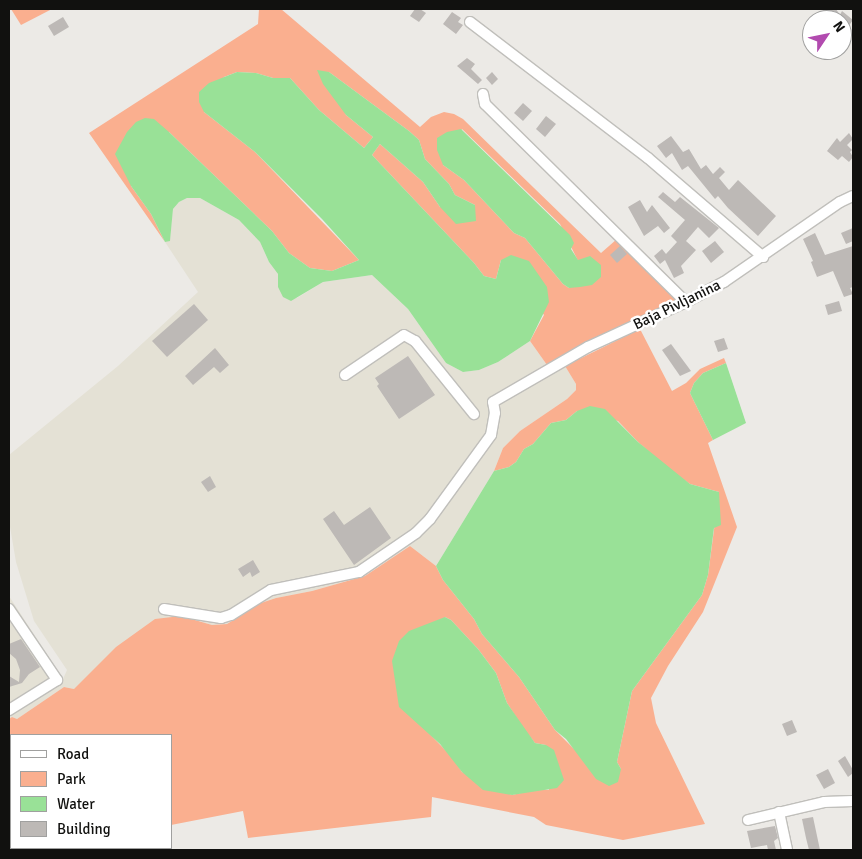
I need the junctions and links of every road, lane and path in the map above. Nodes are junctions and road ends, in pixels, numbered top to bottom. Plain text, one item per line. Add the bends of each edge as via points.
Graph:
1 (470, 22) dead end
2 (483, 94) dead end
3 (853, 196) edge
4 (763, 257) junction
5 (686, 302) junction
6 (344, 375) dead end
7 (474, 414) dead end
8 (9, 609) edge
9 (164, 609) dead end
10 (9, 710) edge
11 (853, 801) edge
12 (779, 812) junction
13 (748, 820) dead end
14 (787, 850) edge

1 - 4 street via 648,158
2 - 5 street via 485,104
3 - 4 street, Baja Pivljanina
4 - 5 street, Baja Pivljanina
5 - 9 street, Baja Pivljanina via 588,347 493,402 496,414 491,435 430,519 416,533 359,572 271,590 221,618
6 - 7 street via 404,336 415,341
8 - 10 street via 56,680
11 - 12 street via 824,802
12 - 13 street
12 - 14 street

